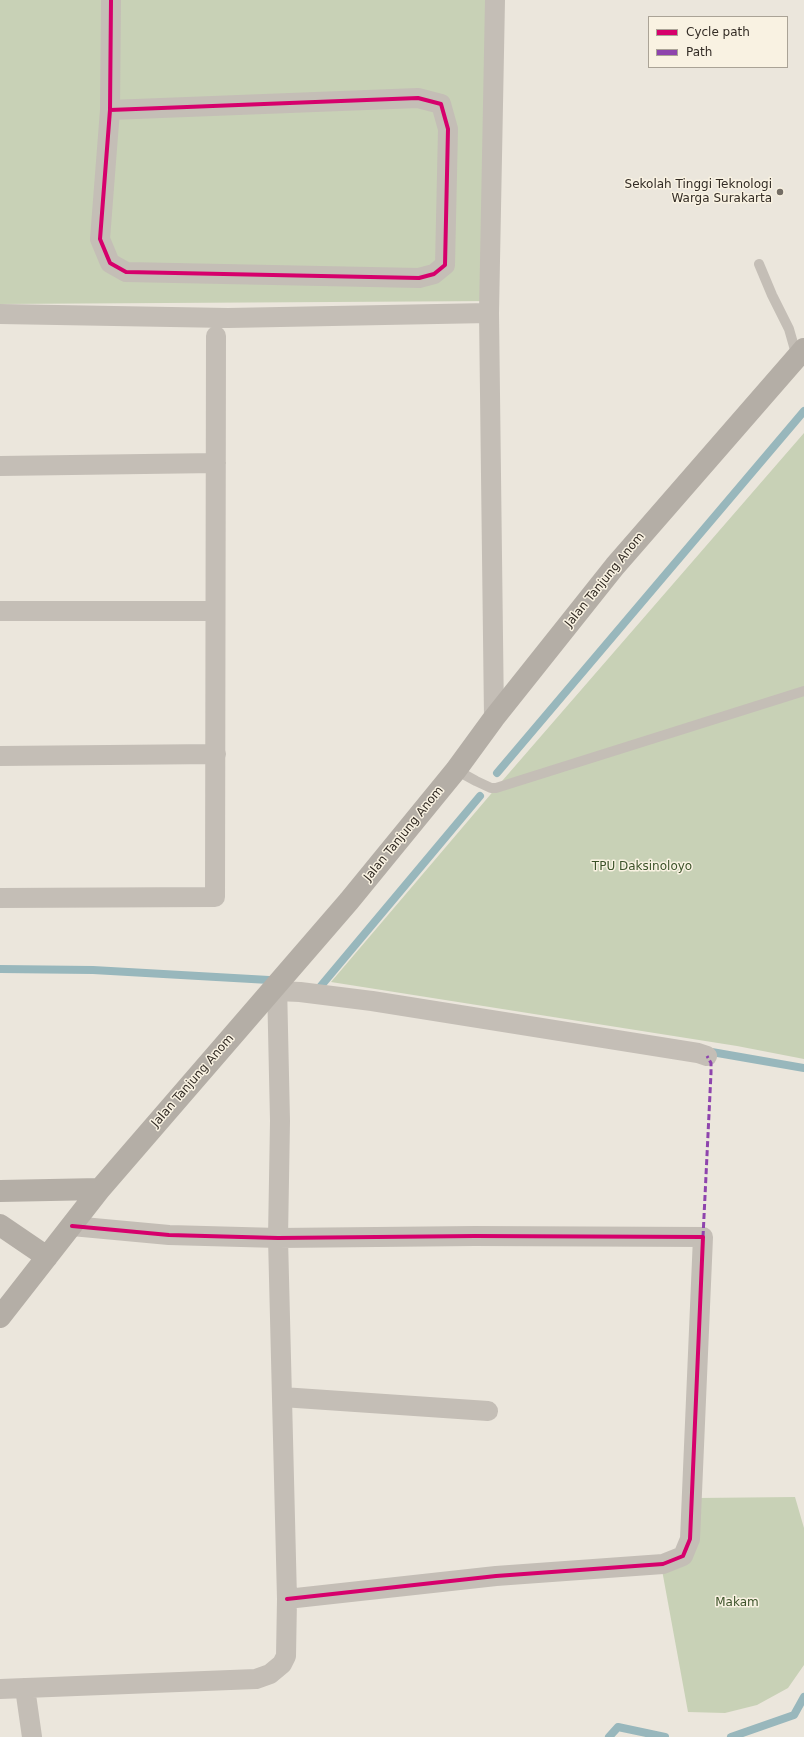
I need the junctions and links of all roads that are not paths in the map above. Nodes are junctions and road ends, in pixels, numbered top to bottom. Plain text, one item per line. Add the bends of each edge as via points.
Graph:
1 (111, 0) edge
2 (495, 0) edge
3 (110, 110) junction
4 (758, 264) dead end
5 (489, 313) junction
6 (0, 314) edge
7 (216, 336) dead end
8 (800, 353) edge
9 (216, 463) junction
10 (0, 466) edge
11 (0, 611) edge
12 (215, 611) junction
13 (804, 691) edge
14 (494, 718) junction
15 (216, 754) junction
16 (0, 756) edge
17 (456, 770) junction
18 (0, 898) edge
19 (277, 988) junction
20 (707, 1056) dead end
21 (100, 1190) junction
22 (0, 1191) edge
23 (0, 1225) edge
24 (72, 1226) junction
25 (278, 1238) junction
26 (47, 1257) junction
27 (0, 1317) edge
28 (282, 1397) junction
29 (488, 1411) dead end
30 (287, 1599) junction
31 (25, 1688) junction
32 (0, 1689) edge
33 (32, 1737) edge

1 - 3 street
2 - 5 street
3 - 3 street via 418,98 441,104 448,129 445,265 434,274 419,278 126,272 110,263 100,239
4 - 8 lane
5 - 6 street via 228,318
5 - 14 street
7 - 9 street
8 - 14 main road, Jalan Tanjung Anom via 615,566
9 - 10 street
9 - 12 street
11 - 12 street
12 - 15 street
13 - 17 lane via 496,788 491,788
14 - 17 main road, Jalan Tanjung Anom
15 - 16 street
15 - 18 street via 215,897
17 - 19 main road, Jalan Tanjung Anom
19 - 20 street
19 - 21 main road, Jalan Tanjung Anom
19 - 25 street via 280,1121
21 - 22 main road
21 - 24 main road, Jalan Tanjung Anom
23 - 26 main road
24 - 25 street via 169,1235
24 - 26 main road, Jalan Tanjung Anom
25 - 28 street
25 - 30 street via 702,1237 690,1539 683,1556 663,1564 496,1576
26 - 27 main road, Jalan Tanjung Anom
28 - 29 street
28 - 30 street
30 - 31 street via 286,1656 282,1664 270,1674 256,1680
31 - 32 street
31 - 33 street

